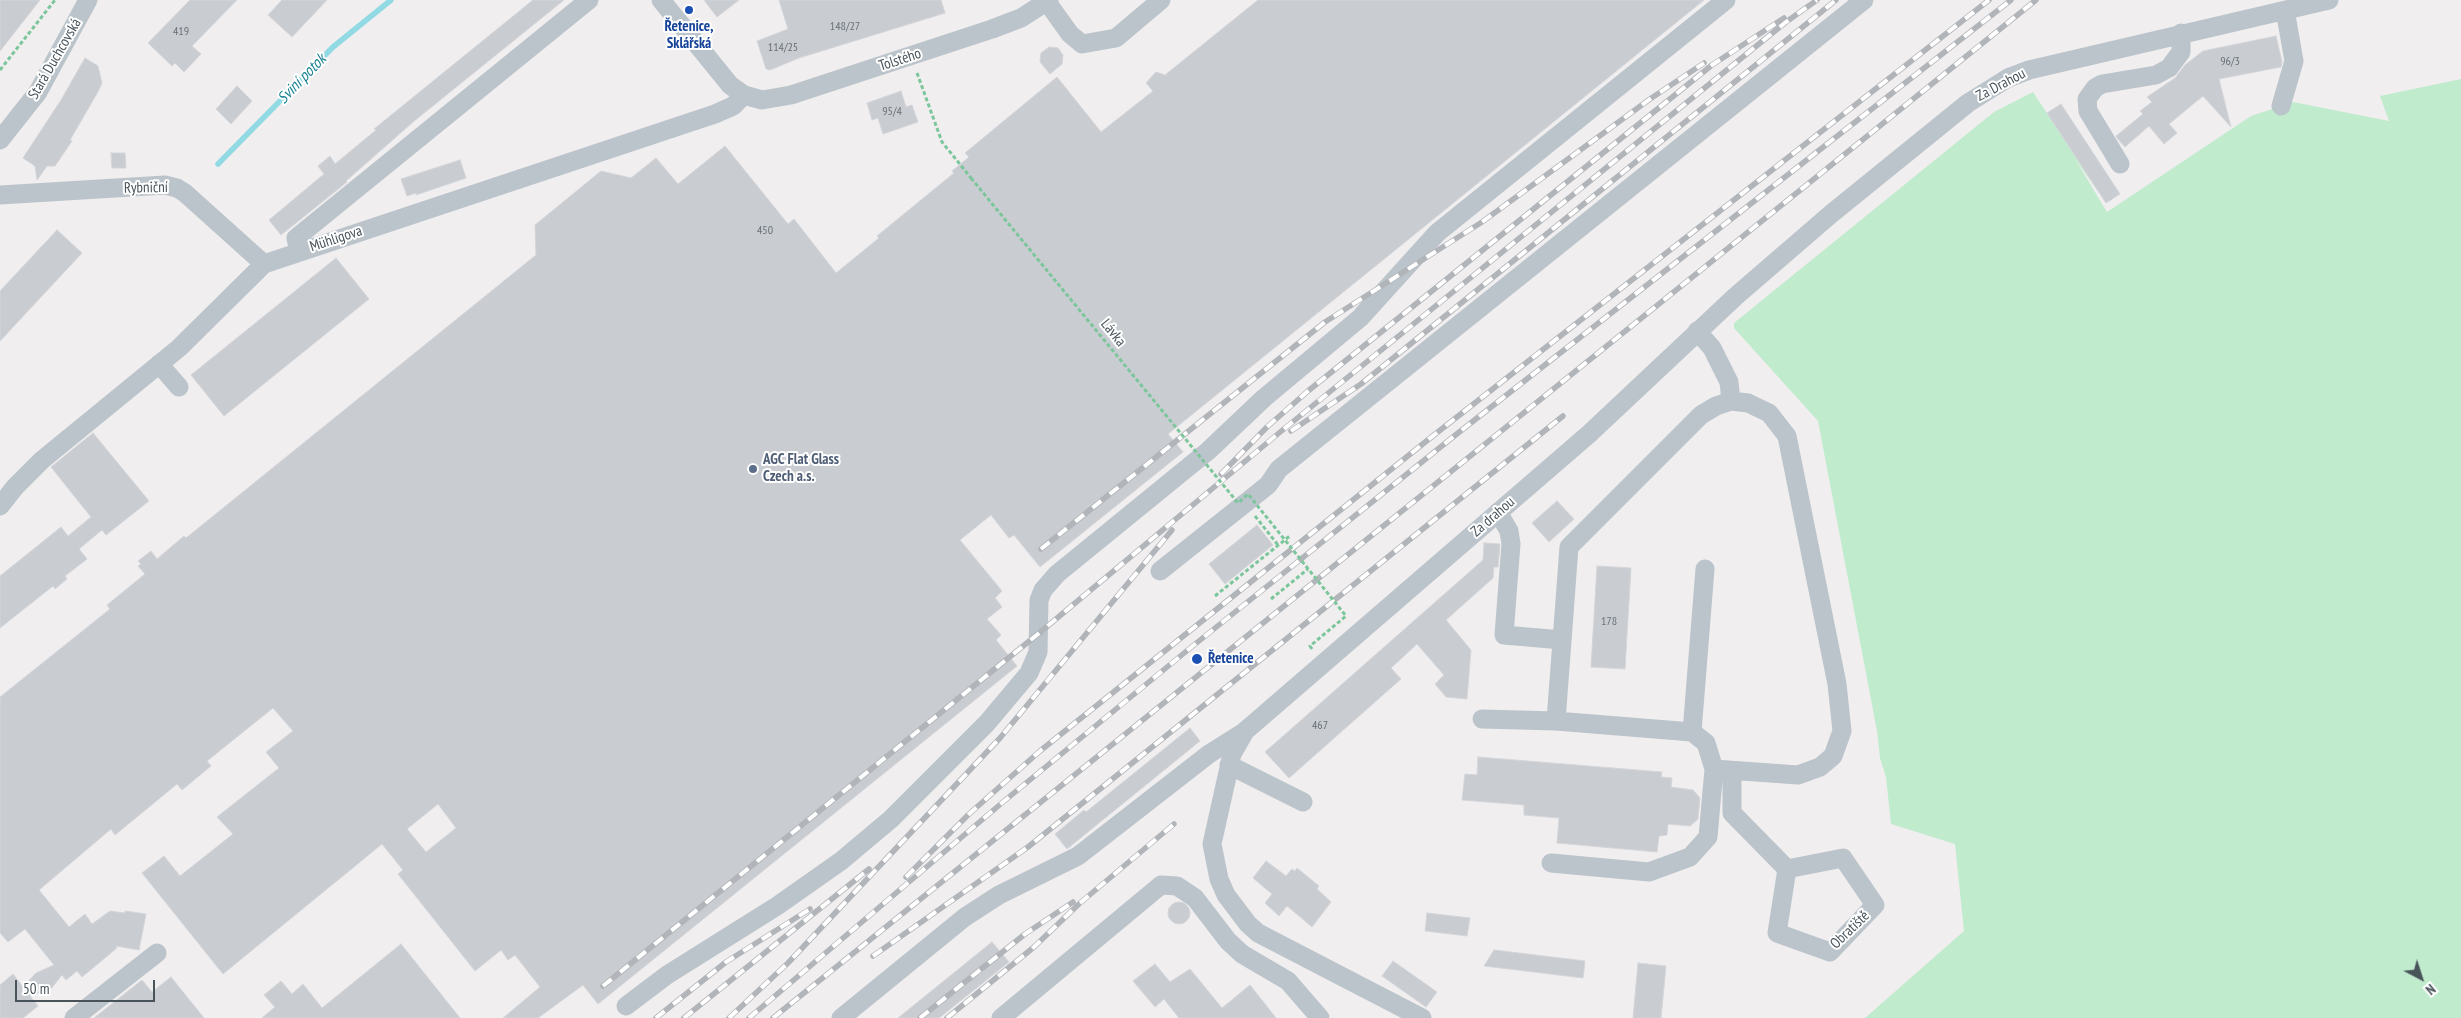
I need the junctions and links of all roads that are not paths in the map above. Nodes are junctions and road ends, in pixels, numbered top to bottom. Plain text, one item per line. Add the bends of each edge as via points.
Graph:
1 (88, 0) edge
2 (589, 0) edge
3 (661, 0) edge
4 (1161, 0) edge
5 (1726, 0) edge
6 (1864, 0) edge
7 (2328, 0) edge
8 (1048, 1) edge
9 (2285, 10) junction
10 (2181, 33) junction
11 (744, 95) junction
12 (2281, 106) dead end
13 (0, 140) edge
14 (2120, 164) dead end
15 (0, 195) edge
16 (298, 251) junction
17 (264, 264) junction
18 (1736, 296) joint
19 (1698, 330) junction
20 (159, 364) junction
21 (179, 387) dead end
22 (1731, 401) junction
23 (0, 506) edge
24 (1498, 512) junction
25 (1705, 569) dead end
26 (1160, 571) dead end
27 (1562, 640) junction
28 (1482, 718) dead end
29 (1556, 720) junction
30 (1244, 732) junction
31 (1692, 732) junction
32 (1229, 765) junction
33 (1723, 770) junction
34 (1303, 802) dead end
35 (1552, 863) dead end
36 (1787, 869) junction
37 (157, 953) dead end
38 (626, 1006) dead end
39 (74, 1018) edge
40 (841, 1018) edge
41 (1001, 1018) edge
42 (1320, 1018) edge
43 (1422, 1018) edge

1 - 13 street, Stará Duchcovská via 38,92
2 - 16 street via 296,238
3 - 11 street via 714,67
4 - 8 street via 1116,38 1082,44 1070,34
5 - 38 street via 1437,233 1360,318 1264,398 1208,451 1058,574 1043,590 1039,600 1038,652 1029,673 987,723 891,818 825,872 667,975
6 - 26 street via 1279,469 1268,485 1241,503
7 - 9 street, Za Drahou
8 - 11 street, Tolstého via 1021,18 791,95 762,100
9 - 10 street, Za Drahou
9 - 12 street via 2294,61
10 - 14 street via 2181,52 2169,68 2156,75 2102,84 2087,99 2088,111
10 - 18 street, Za Drahou via 2028,70 1988,90 1830,214
11 - 16 street, Mühligova via 733,106 715,114
15 - 17 street, Rybniční via 165,185 177,188
16 - 17 street, Mühligova
17 - 20 street, Mühligova
18 - 19 street, Za drahou
19 - 22 street via 1712,348 1729,382
19 - 24 street, Za drahou via 1590,434
20 - 21 street
20 - 23 street, Mühligova via 42,460
22 - 27 street via 1701,415 1569,547
22 - 33 street via 1748,403 1769,414 1788,436 1837,684 1842,731 1833,756 1820,767 1798,775
24 - 27 street via 1509,531 1511,544 1504,635
24 - 30 street, Za drahou
25 - 31 street
27 - 29 street
28 - 29 street
29 - 31 street
30 - 32 street
30 - 40 street via 1209,754 1078,856 999,895 966,917
31 - 33 street via 1706,743
32 - 34 street
32 - 43 street via 1212,844 1219,879 1235,908 1248,924 1271,940
33 - 35 street via 1708,837 1690,857 1649,872
33 - 36 street via 1732,813
36 - 36 street, Obratiště via 1777,933 1830,952 1875,905 1843,858
37 - 39 street
41 - 42 street via 1162,885 1177,886 1195,898 1228,941 1242,954 1288,981

